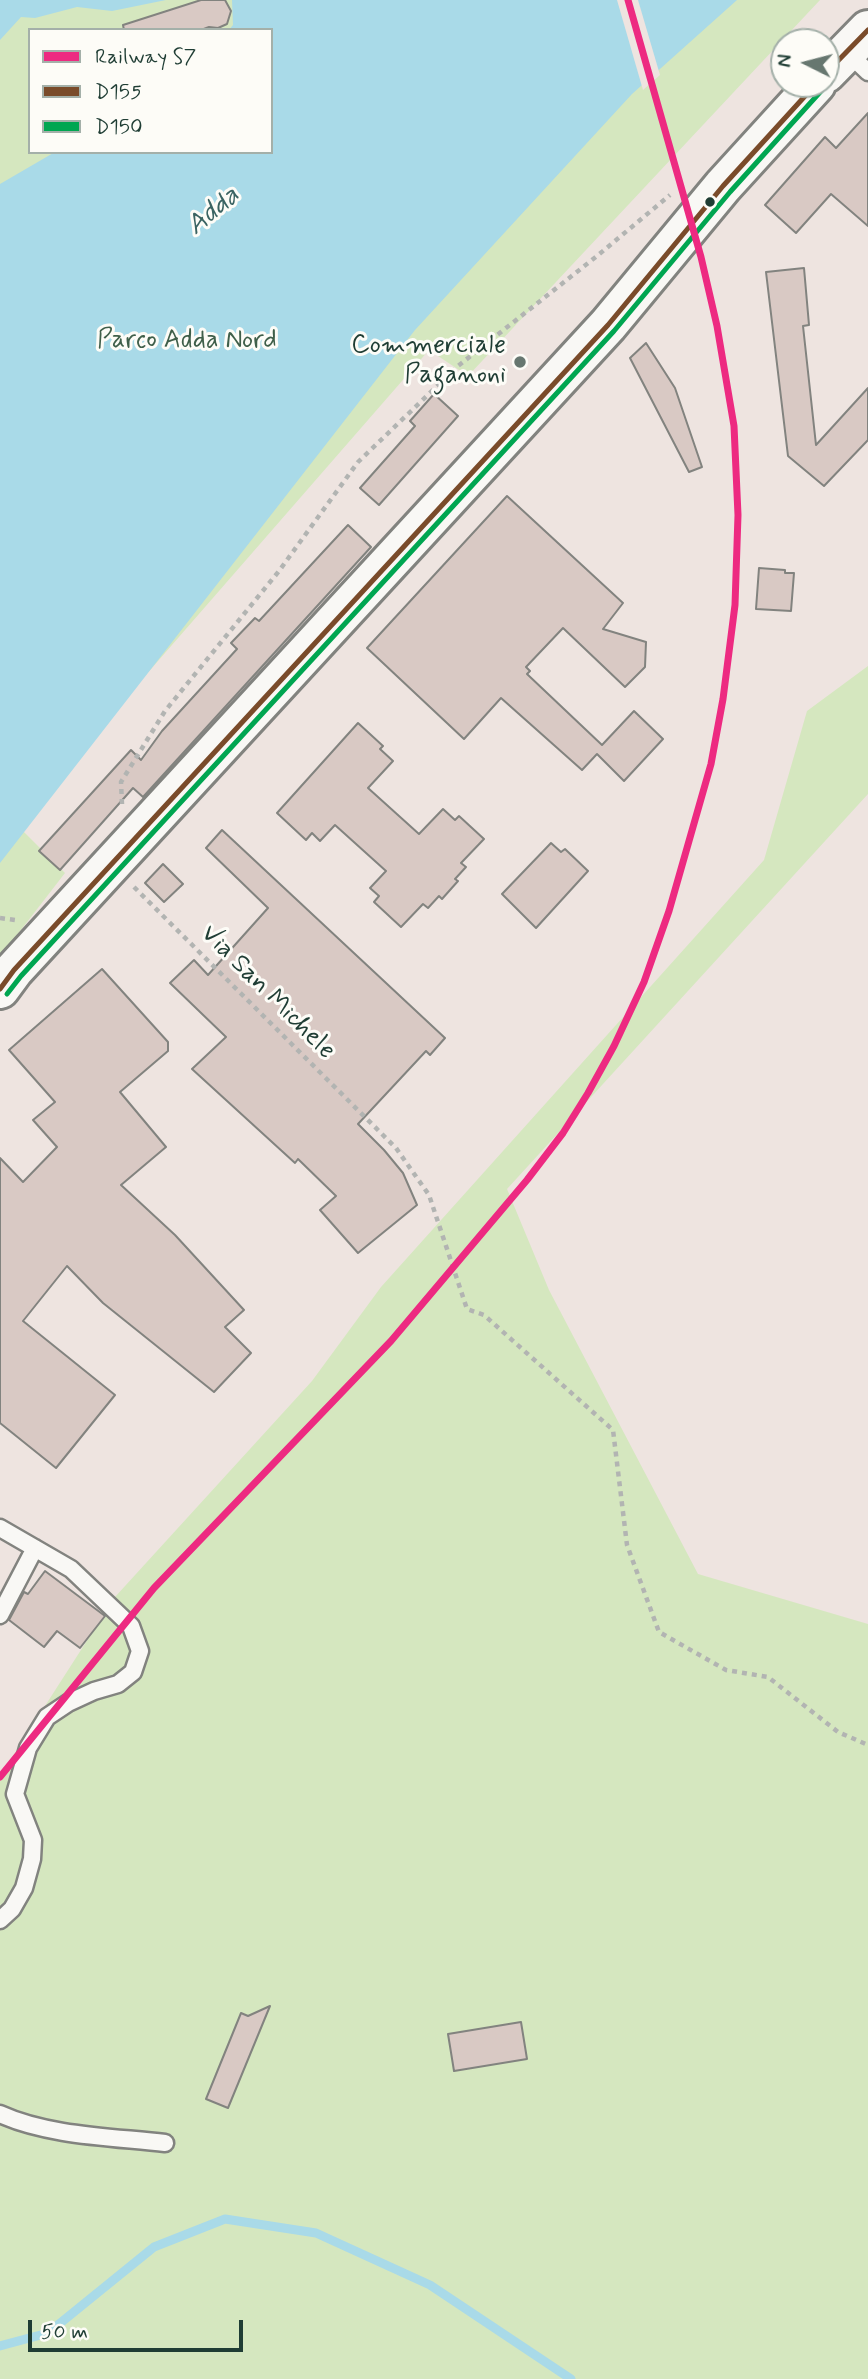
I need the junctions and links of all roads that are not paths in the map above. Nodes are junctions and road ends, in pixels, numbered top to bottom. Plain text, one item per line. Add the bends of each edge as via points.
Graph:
1 (803, 98) edge
2 (0, 989) edge
3 (0, 1528) edge
4 (35, 1548) junction
5 (0, 1615) edge
6 (0, 1920) edge
7 (0, 2114) edge
8 (165, 2143) dead end

1 - 2 main road via 723,186 608,326
3 - 4 lane
4 - 5 lane
4 - 6 lane via 71,1569 131,1626 140,1651 133,1672 118,1684 68,1703 47,1717 28,1748 15,1794 33,1840 32,1859 24,1888
7 - 8 lane via 58,2130

